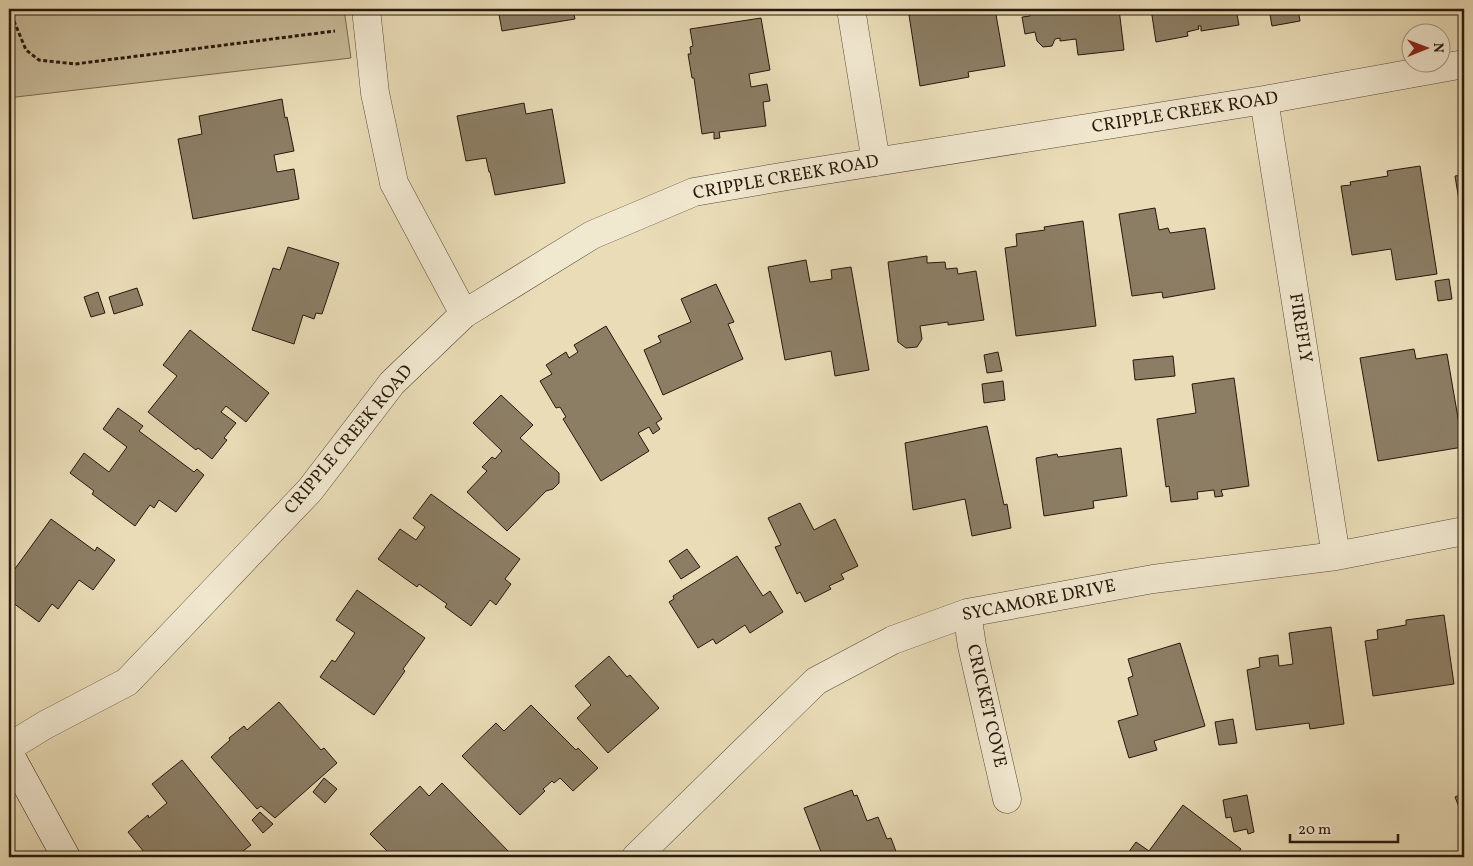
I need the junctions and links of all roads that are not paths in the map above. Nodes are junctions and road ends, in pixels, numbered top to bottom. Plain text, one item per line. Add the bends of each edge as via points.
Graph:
1 (851, 9) edge
2 (367, 19) edge
3 (1464, 64) edge
4 (1264, 100) junction
5 (876, 162) junction
6 (464, 314) junction
7 (1464, 531) edge
8 (1336, 556) junction
9 (966, 613) junction
10 (9, 747) edge
11 (9, 754) edge
12 (1008, 799) dead end
13 (66, 857) edge
14 (636, 857) edge

1 - 5 street
2 - 6 street via 375,93 394,183
3 - 4 street, CRIPPLE CREEK ROAD
4 - 5 street, CRIPPLE CREEK ROAD
4 - 8 street, FIREFLY
5 - 6 street, CRIPPLE CREEK ROAD via 694,192 592,235
6 - 10 street, CRIPPLE CREEK ROAD via 392,383 310,490 127,682
7 - 8 street, SYCAMORE DRIVE
8 - 9 street, SYCAMORE DRIVE via 1153,579
9 - 12 street, CRICKET COVE
9 - 14 street, SYCAMORE DRIVE via 893,640 816,681
11 - 13 street

